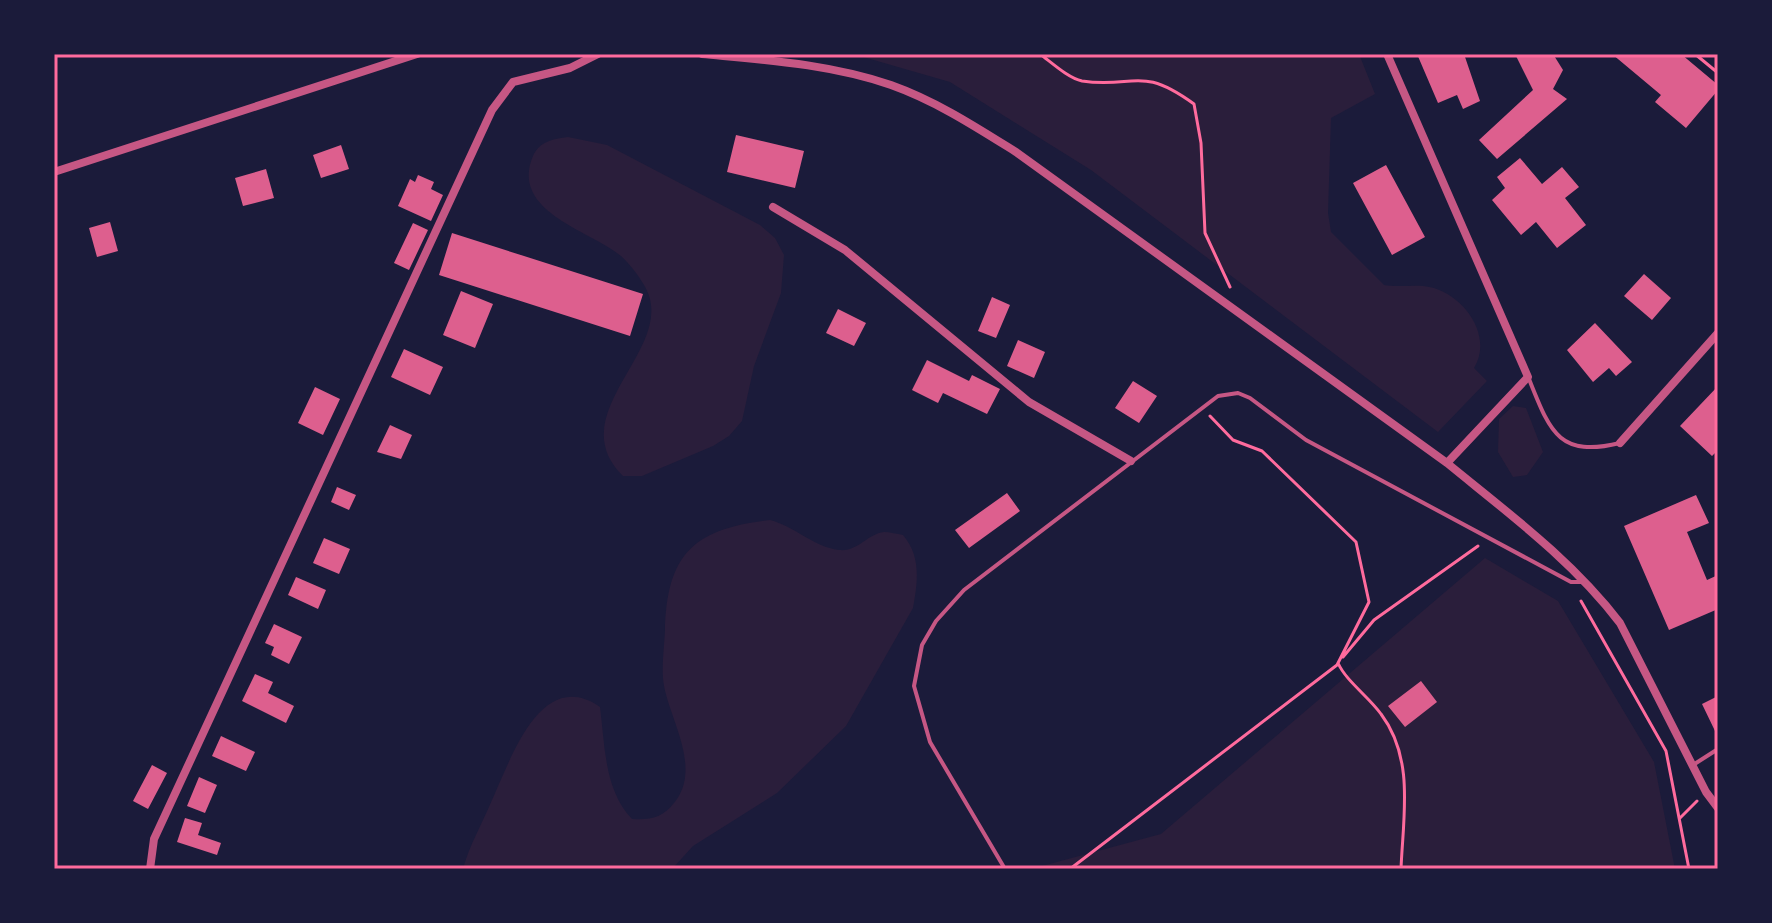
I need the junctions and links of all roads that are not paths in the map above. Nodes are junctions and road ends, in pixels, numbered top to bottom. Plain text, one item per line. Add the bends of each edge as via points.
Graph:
1 (417, 54) edge
2 (598, 54) edge
3 (702, 54) edge
4 (1387, 54) edge
5 (54, 172) edge
6 (773, 207) dead end
7 (1718, 333) edge
8 (1528, 377) junction
9 (1620, 443) joint
10 (1131, 461) junction
11 (1447, 463) junction
12 (1586, 582) junction
13 (1718, 749) edge
14 (1692, 765) junction
15 (1718, 808) edge
16 (150, 869) edge
17 (1005, 869) edge

1 - 5 street
2 - 16 street via 570,68 513,82 492,110 154,839
3 - 11 street via 842,71 951,113 1016,152
4 - 8 street
6 - 10 street via 845,250 1029,402
7 - 9 street
8 - 9 lane via 1546,421 1564,442 1590,450
8 - 11 street
10 - 12 lane via 1222,394 1238,393 1306,440 1571,582
10 - 17 lane via 964,590 922,645 914,686 930,742
11 - 12 street
12 - 14 street via 1620,623
13 - 14 lane
14 - 15 street

